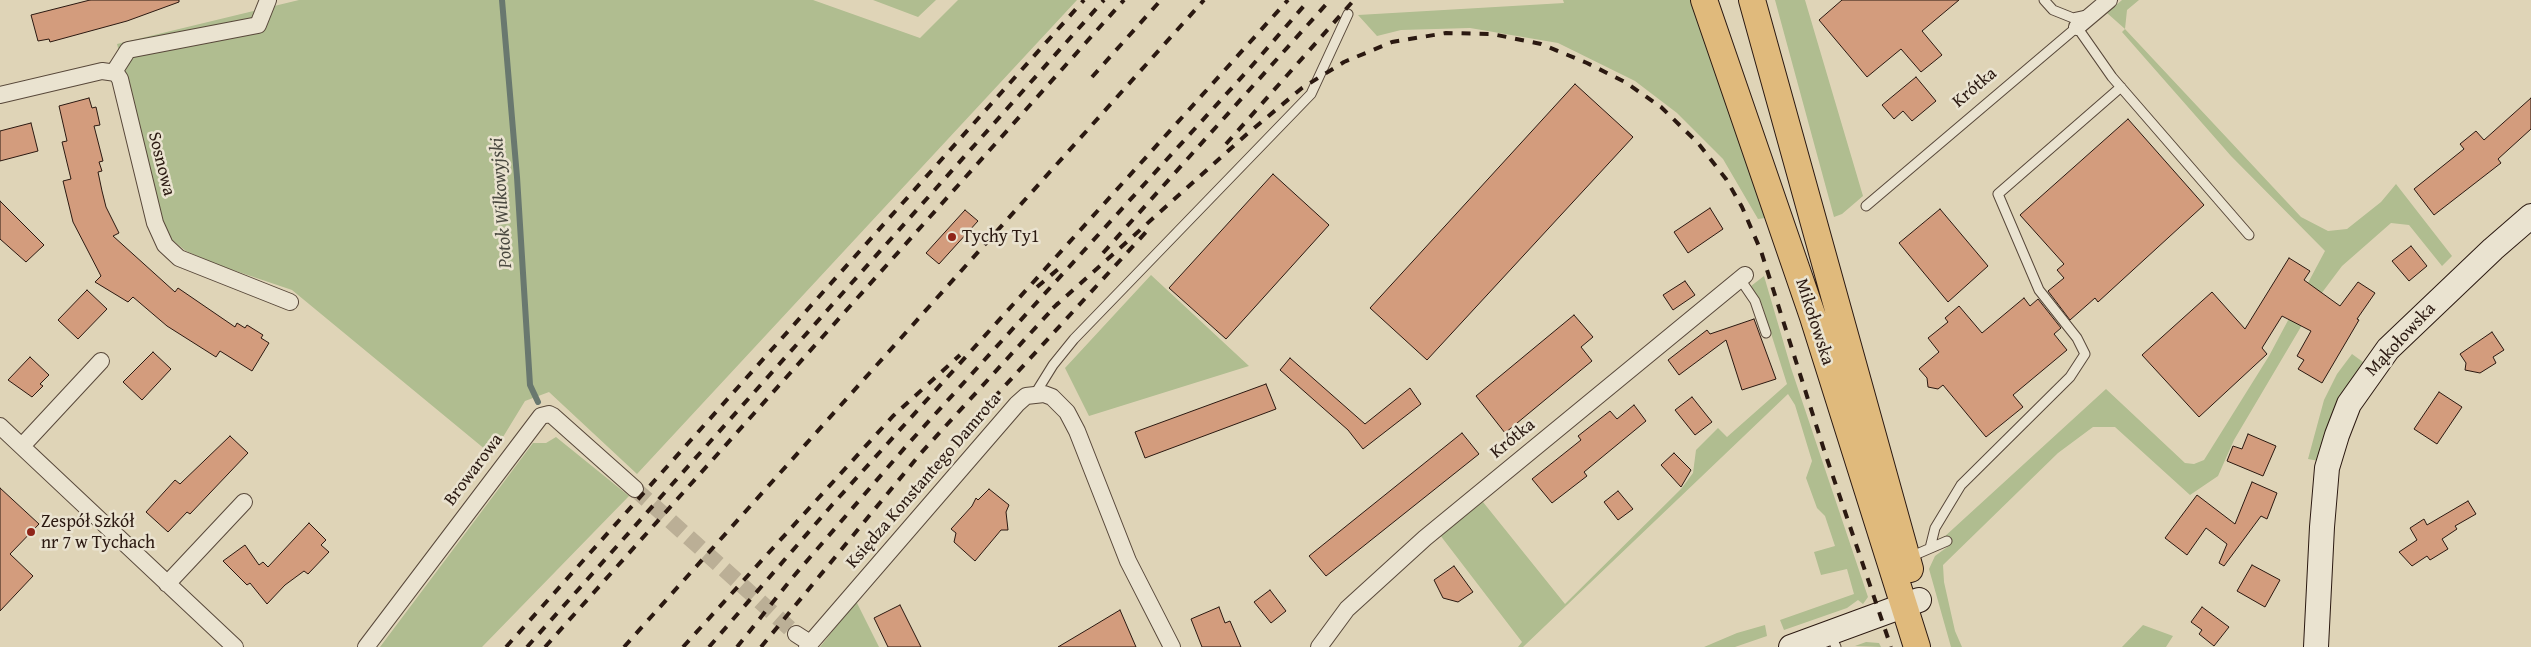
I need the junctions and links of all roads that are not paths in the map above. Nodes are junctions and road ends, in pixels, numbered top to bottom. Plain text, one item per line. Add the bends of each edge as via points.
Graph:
1 (268, 0) edge
2 (1704, 0) edge
3 (1752, 0) edge
4 (2044, 0) edge
5 (2109, 0) edge
6 (1348, 14) dead end
7 (2092, 14) junction
8 (2077, 27) junction
9 (114, 72) junction
10 (2121, 87) junction
11 (0, 95) edge
12 (1866, 206) dead end
13 (2531, 216) edge
14 (2249, 234) dead end
15 (1742, 277) joint
16 (290, 302) dead end
17 (1766, 333) dead end
18 (101, 362) dead end
19 (1035, 394) junction
20 (0, 426) edge
21 (22, 446) junction
22 (635, 489) tunnel mouth
23 (244, 502) dead end
24 (1946, 542) dead end
25 (1919, 554) junction
26 (168, 584) junction
27 (1911, 603) junction
28 (796, 634) tunnel mouth
29 (1833, 640) edge
30 (809, 645) edge
31 (235, 647) edge
32 (366, 647) edge
33 (1172, 647) edge
34 (1320, 647) edge
35 (1791, 647) edge
36 (1917, 647) edge
37 (1929, 647) edge
38 (2316, 647) edge

1 - 9 street via 258,25 128,50
2 - 27 main road, Mikołowska
3 - 25 main road, Mikołowska
4 - 7 lane via 2053,10 2073,18
5 - 7 street, Krótka
6 - 19 lane via 1311,94 1074,339
7 - 8 street, Krótka
8 - 10 lane
8 - 12 lane, Krótka
9 - 11 street via 102,71
9 - 16 street, Sosnowa via 120,79 155,223 165,246 179,258
10 - 14 lane
10 - 25 lane via 1998,194 2040,290 2077,338 2085,354 2070,377 1961,485
13 - 38 street, Mąkołowska via 2388,349 2349,404 2327,468
15 - 17 lane
15 - 34 street, Krótka via 1425,538 1347,609
18 - 21 street
19 - 30 street, Księdza Konstantego Damrota via 1026,396 1018,404
19 - 33 street via 1052,397 1077,431 1128,561
20 - 21 street
21 - 26 street
22 - 32 street, Browarowa via 553,416 541,416
23 - 26 street
24 - 25 lane
25 - 27 main road, Mikołowska
26 - 31 street
27 - 29 street
27 - 36 main road, Mikołowska
27 - 37 main road, Mikołowska
28 - 30 street
29 - 35 street

